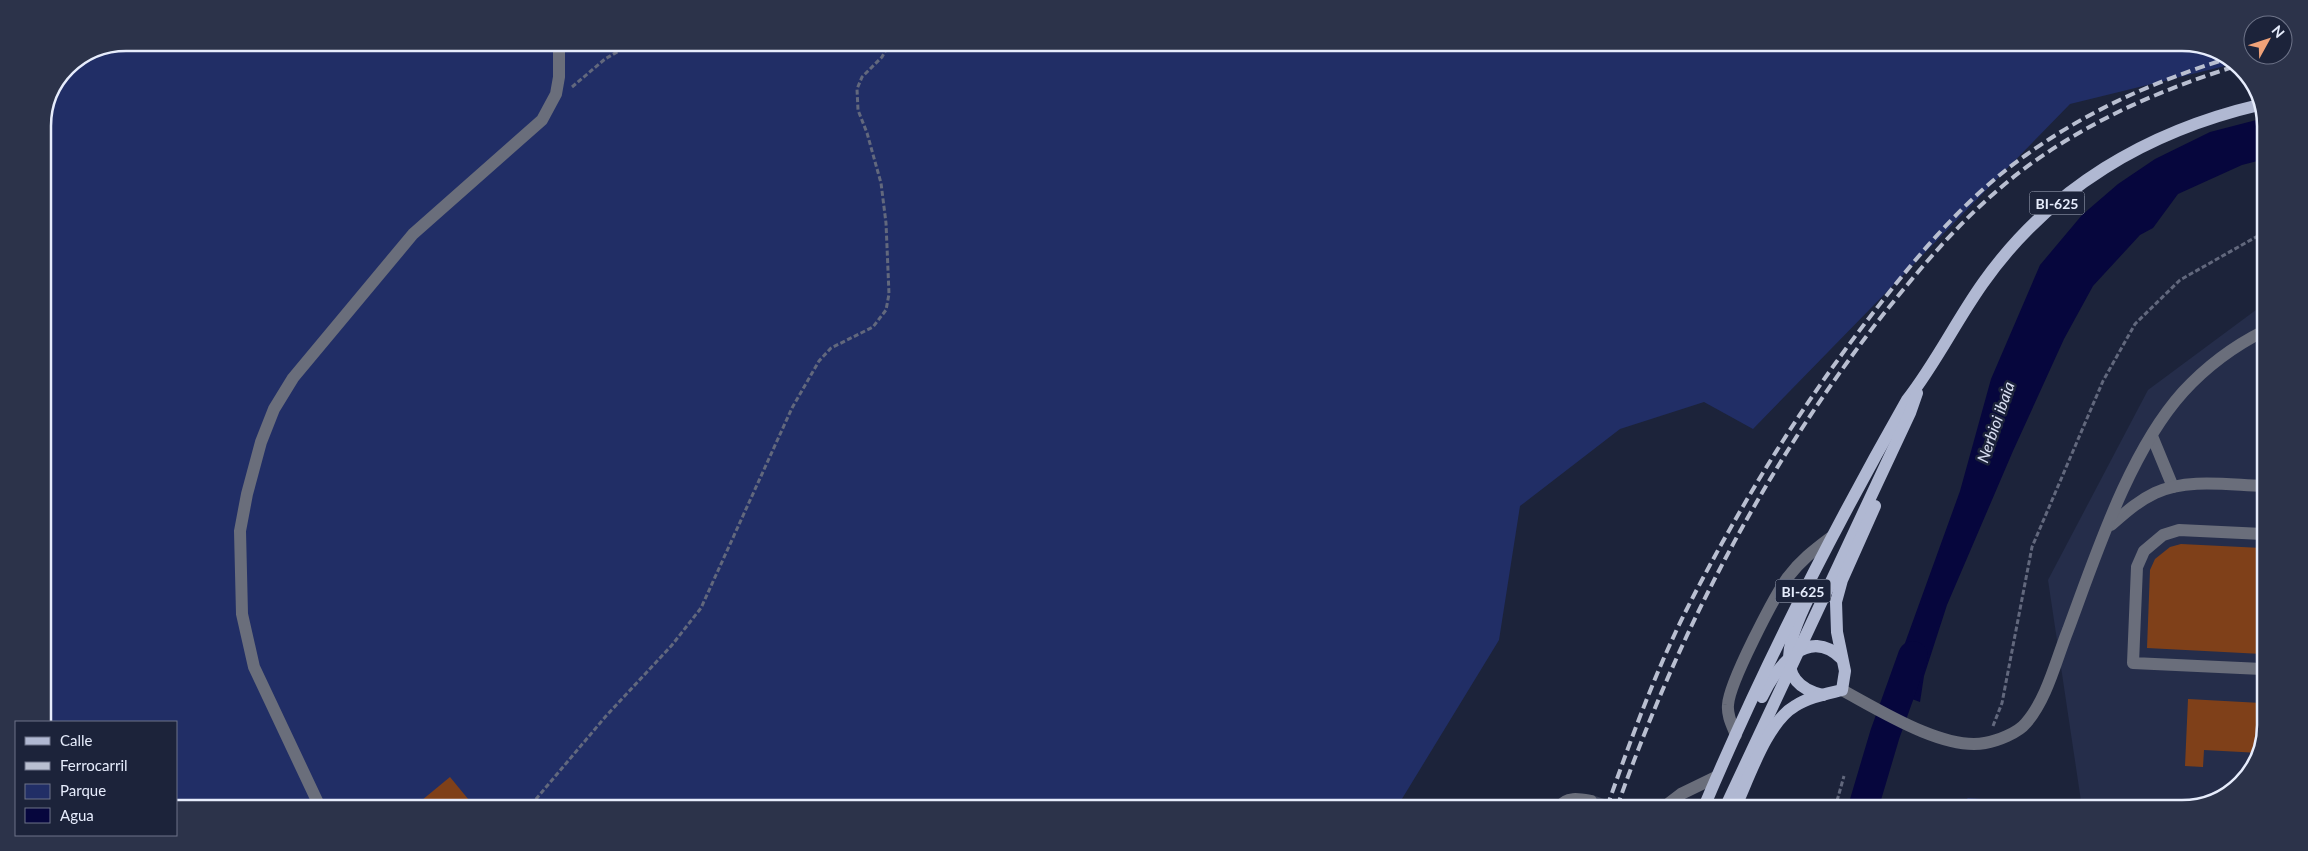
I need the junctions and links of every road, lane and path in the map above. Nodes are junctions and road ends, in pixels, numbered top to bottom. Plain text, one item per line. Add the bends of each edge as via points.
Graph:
1 (559, 51) edge
2 (620, 51) edge
3 (885, 51) edge
4 (556, 94) junction
5 (2254, 106) edge
6 (2257, 237) edge
7 (2257, 335) edge
8 (1920, 383) junction
9 (2152, 436) junction
10 (1892, 450) junction
11 (2257, 486) edge
12 (2173, 487) junction
13 (1845, 510) junction
14 (2107, 528) junction
15 (2257, 534) edge
16 (1830, 538) junction
17 (1792, 659) junction
18 (1842, 659) junction
19 (2257, 669) edge
20 (1842, 690) junction
21 (1822, 695) junction
22 (1995, 725) dead end
23 (1736, 735) junction
24 (1719, 772) junction
25 (1844, 776) dead end
26 (317, 800) edge
27 (535, 800) edge
28 (1569, 800) edge
29 (1585, 800) tunnel mouth
30 (1673, 800) edge
31 (1707, 800) edge
32 (1729, 800) edge
33 (1739, 800) edge
34 (1837, 800) edge

1 - 4 street
2 - 4 path via 569,90
3 - 27 path via 862,77 857,89 858,110 881,184 889,294 886,310 873,327 831,348 819,361 792,408 701,608
4 - 26 street via 542,120 414,234 333,329 293,378 274,409 261,442 246,494 240,531 242,614 254,667
5 - 8 main road, BI-625 via 2222,114 2157,138 2125,154 2062,199 2006,253 1984,281
6 - 22 path via 2180,280 2135,324 2103,381 2032,547 2004,694
7 - 9 street via 2223,357 2183,392
8 - 10 main road
8 - 13 main road, BI-625 via 1907,400
9 - 12 street
9 - 14 street
10 - 17 main road
10 - 18 main road via 1890,474 1842,580 1836,602
11 - 12 street via 2191,484
12 - 14 street via 2156,492 2134,505
13 - 16 main road, BI-625
13 - 17 main road via 1838,539 1790,640
14 - 20 street via 2044,692 2025,725 1984,743 1957,744 1927,733
15 - 19 street via 2179,530 2163,535 2144,551 2137,567 2133,663
16 - 23 main road, BI-625
16 - 23 street via 1807,555 1788,578 1731,690 1729,719
17 - 18 main road via 1819,647 1835,652
17 - 21 main road via 1804,688
17 - 24 main road via 1776,671 1737,752
17 - 32 main road
18 - 20 main road via 1845,671
20 - 21 main road
21 - 33 main road via 1803,701 1782,715 1770,732
23 - 24 main road, BI-625
24 - 30 street
24 - 31 main road, BI-625
25 - 34 path
28 - 29 street

